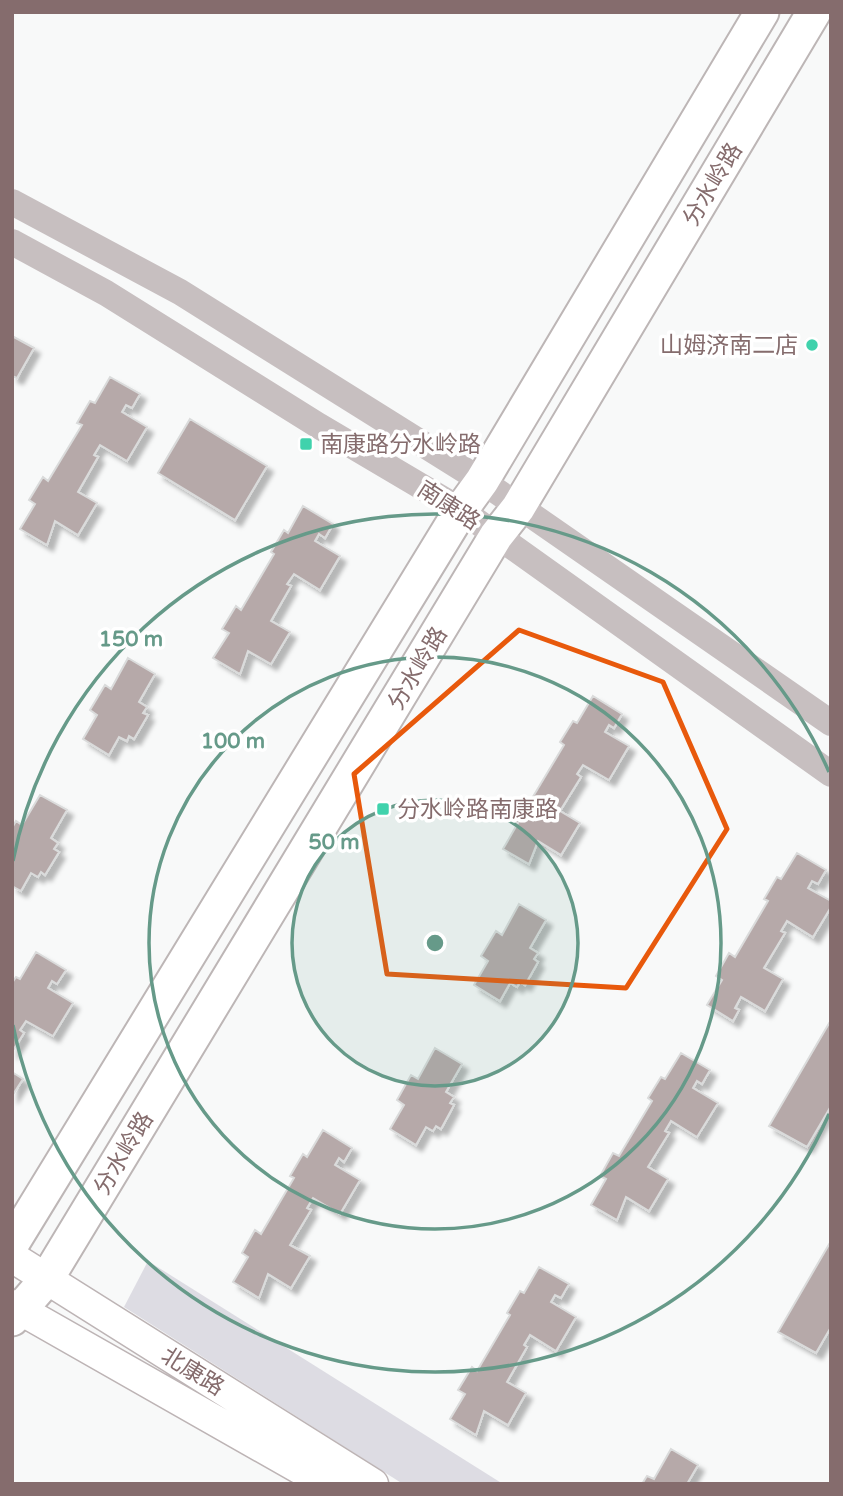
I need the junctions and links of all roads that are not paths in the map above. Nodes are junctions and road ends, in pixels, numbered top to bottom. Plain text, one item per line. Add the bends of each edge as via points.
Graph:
1 (762, 12) edge
2 (814, 12) edge
3 (12, 202) edge
4 (12, 242) edge
5 (482, 481) junction
6 (518, 508) junction
7 (461, 510) junction
8 (496, 536) junction
9 (831, 723) edge
10 (831, 774) edge
11 (12, 1244) edge
12 (12, 1257) edge
13 (46, 1280) junction
14 (14, 1312) edge
15 (327, 1484) edge
16 (373, 1484) edge

1 - 5 main road, 分水岭路
2 - 6 main road, 分水岭路
3 - 5 street, 南康路 via 180,292
4 - 7 street, 南康路 via 106,293
5 - 6 street, 南康路
5 - 7 main road, 分水岭路
6 - 8 main road, 分水岭路
6 - 9 street, 南康路
7 - 8 street, 南康路
7 - 11 main road, 分水岭路
8 - 10 street, 南康路
8 - 13 main road, 分水岭路
12 - 13 main road, 北康路
13 - 14 main road, 分水岭路
13 - 16 main road, 北康路
14 - 15 main road, 北康路

